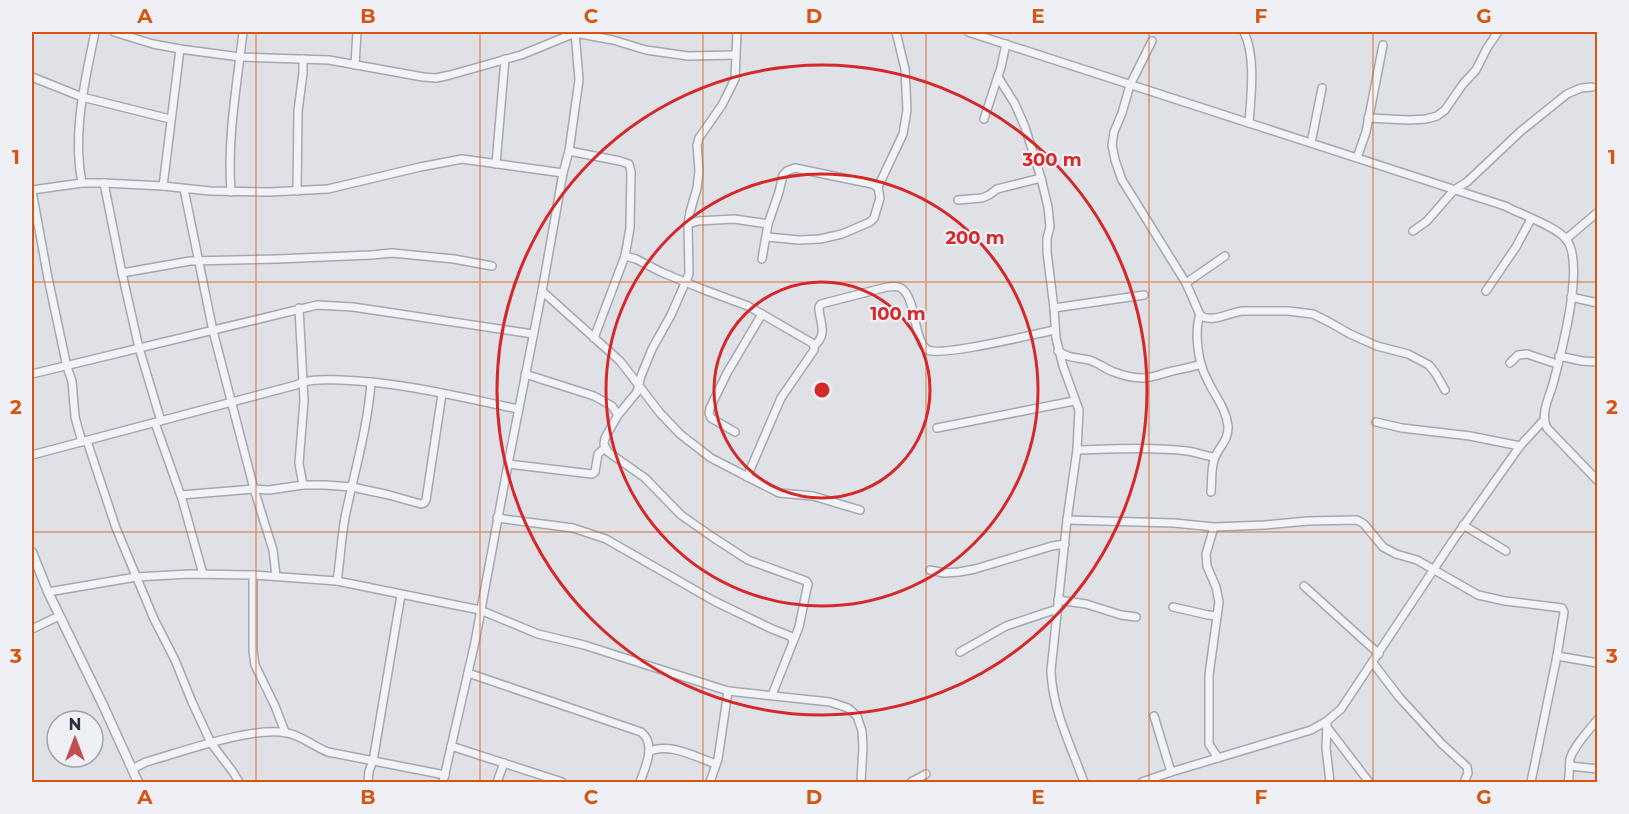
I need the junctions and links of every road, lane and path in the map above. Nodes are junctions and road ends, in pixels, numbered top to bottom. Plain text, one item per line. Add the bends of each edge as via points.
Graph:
1 (95, 32) edge
2 (114, 32) edge
3 (243, 32) edge
4 (357, 32) edge
5 (575, 32) edge
6 (736, 32) edge
7 (896, 32) edge
8 (968, 32) edge
9 (1244, 32) edge
10 (1498, 32) edge
11 (1152, 41) dead end
12 (1006, 44) junction
13 (1383, 45) dead end
14 (180, 49) junction
15 (735, 55) junction
16 (240, 57) junction
17 (303, 58) junction
18 (505, 59) junction
19 (355, 65) junction
20 (32, 77) edge
21 (998, 77) junction
22 (1130, 85) junction
23 (1592, 87) dead end
24 (1322, 88) dead end
25 (82, 97) junction
26 (1368, 118) junction
27 (170, 119) junction
28 (984, 119) dead end
29 (1249, 123) junction
30 (1311, 143) junction
31 (569, 151) junction
32 (1357, 158) junction
33 (496, 164) junction
34 (563, 173) junction
35 (1041, 178) junction
36 (82, 183) junction
37 (104, 183) junction
38 (163, 186) junction
39 (878, 187) junction
40 (184, 189) junction
41 (297, 190) junction
42 (1455, 190) junction
43 (32, 191) edge
44 (231, 192) junction
45 (958, 200) dead end
46 (1598, 212) edge
47 (1531, 219) junction
48 (688, 224) junction
49 (768, 224) junction
50 (1413, 231) dead end
51 (767, 237) junction
52 (1566, 239) junction
53 (625, 256) junction
54 (1225, 256) dead end
55 (762, 259) dead end
56 (197, 260) junction
57 (492, 266) dead end
58 (122, 273) junction
59 (686, 282) junction
60 (1186, 283) junction
61 (542, 291) junction
62 (1486, 291) dead end
63 (1144, 295) dead end
64 (1571, 297) junction
65 (1598, 303) edge
66 (1054, 308) junction
67 (299, 309) junction
68 (762, 314) junction
69 (1200, 315) junction
70 (1055, 330) junction
71 (213, 331) junction
72 (533, 334) junction
73 (594, 338) junction
74 (814, 346) junction
75 (139, 348) junction
76 (1058, 351) junction
77 (1558, 360) junction
78 (1598, 362) edge
79 (1510, 363) dead end
80 (1201, 364) junction
81 (67, 367) junction
82 (32, 374) edge
83 (525, 374) junction
84 (303, 381) junction
85 (371, 382) junction
86 (639, 386) junction
87 (1445, 390) dead end
88 (442, 394) junction
89 (1074, 401) junction
90 (231, 402) junction
91 (518, 409) junction
92 (618, 416) junction
93 (1543, 421) junction
94 (158, 422) junction
95 (1376, 422) dead end
96 (937, 428) dead end
97 (735, 432) dead end
98 (84, 442) junction
99 (1520, 446) junction
100 (605, 448) junction
101 (1077, 450) junction
102 (32, 455) edge
103 (1214, 457) junction
104 (508, 464) junction
105 (747, 477) junction
106 (1597, 479) edge
107 (303, 485) junction
108 (352, 488) junction
109 (254, 489) junction
110 (1211, 492) dead end
111 (181, 495) junction
112 (860, 510) dead end
113 (497, 518) junction
114 (1067, 520) junction
115 (1464, 525) junction
116 (1214, 527) junction
117 (1065, 544) junction
118 (1506, 551) dead end
119 (32, 552) edge
120 (1433, 569) junction
121 (930, 570) dead end
122 (203, 574) junction
123 (254, 575) junction
124 (276, 576) junction
125 (136, 577) junction
126 (337, 581) junction
127 (1304, 586) dead end
128 (48, 592) junction
129 (401, 595) junction
130 (1058, 600) junction
131 (1173, 607) dead end
132 (1057, 609) junction
133 (480, 610) junction
134 (59, 616) junction
135 (1217, 616) junction
136 (1136, 617) dead end
137 (32, 629) edge
138 (793, 640) junction
139 (960, 652) dead end
140 (1379, 654) junction
141 (1557, 656) junction
142 (1373, 663) junction
143 (1598, 663) edge
144 (468, 672) junction
145 (728, 691) junction
146 (772, 695) junction
147 (1154, 716) dead end
148 (1598, 719) edge
149 (1327, 724) junction
150 (285, 732) junction
151 (211, 743) junction
152 (451, 746) junction
153 (650, 752) junction
154 (1218, 758) junction
155 (373, 761) junction
156 (504, 763) junction
157 (716, 764) junction
158 (1570, 766) junction
159 (132, 769) junction
160 (1598, 769) edge
161 (1171, 772) junction
162 (926, 774) dead end
163 (444, 779) edge
164 (138, 783) edge
165 (238, 783) edge
166 (368, 783) edge
167 (497, 783) edge
168 (562, 783) edge
169 (640, 783) edge
170 (710, 783) edge
171 (861, 783) edge
172 (911, 783) edge
173 (1084, 783) edge
174 (1142, 783) edge
175 (1330, 783) edge
176 (1369, 783) edge
177 (1464, 783) edge
178 (1531, 783) edge
179 (1568, 783) edge

1 - 25 street
2 - 14 street
3 - 16 street
4 - 19 street
5 - 15 street via 646,50 688,56
5 - 18 street
5 - 31 street via 579,80
6 - 15 street
7 - 39 street via 905,69 907,110 903,134
8 - 12 street
9 - 29 street via 1250,49
10 - 26 street via 1476,70 1437,116
11 - 22 street
12 - 21 street
12 - 22 street
13 - 26 street
14 - 16 street
14 - 27 street
15 - 48 street via 735,79 697,145 699,171
16 - 17 street
16 - 44 street via 229,143
17 - 19 street
17 - 41 street
18 - 19 street via 436,78
18 - 33 street
20 - 25 street
21 - 28 street
21 - 35 street via 1025,127
22 - 29 street
22 - 60 street via 1114,132 1114,160 1122,180
23 - 42 street via 1567,93
24 - 30 street
25 - 27 street
25 - 36 street
26 - 32 street
27 - 38 street
29 - 30 street
30 - 32 street
31 - 34 street
31 - 53 street via 629,164 630,228
32 - 42 street
33 - 34 street
33 - 41 street via 462,159 328,189
34 - 61 street
35 - 45 street via 997,189 982,198
35 - 66 street via 1050,227 1047,252
36 - 37 street
36 - 43 street
37 - 38 street
37 - 58 street
38 - 40 street
39 - 49 street via 795,168 783,175
39 - 51 street via 880,198 874,218 857,229 820,239
40 - 44 street
40 - 56 street
41 - 44 street
42 - 47 street
42 - 50 street
43 - 81 street
46 - 52 street
47 - 52 street
47 - 62 street
48 - 49 street via 717,219
48 - 59 street via 690,264
49 - 51 street
51 - 55 street
52 - 64 street via 1572,251
53 - 59 street
53 - 73 street
54 - 60 street
56 - 57 street via 392,253
56 - 58 street
56 - 71 street
58 - 75 street
59 - 68 street
59 - 86 street via 652,349
60 - 69 street
61 - 72 street
61 - 73 street
63 - 66 street
64 - 65 street
64 - 77 street
66 - 70 street
67 - 71 street
67 - 72 street via 334,305
67 - 84 street
68 - 74 street
68 - 97 street via 710,408 711,418
69 - 80 street via 1197,331
69 - 87 street via 1208,319 1236,311 1313,314 1377,346 1408,354 1429,365
70 - 74 street via 930,351 920,339 908,296 897,286 822,304 822,336
70 - 76 street
71 - 75 street
71 - 90 street
72 - 83 street
73 - 86 street via 620,361
74 - 105 street via 781,398
75 - 81 street
75 - 94 street
76 - 80 street via 1130,377 1155,376
76 - 89 street
77 - 78 street
77 - 79 street via 1527,354 1518,355
77 - 93 street
80 - 103 street via 1227,423 1226,440
81 - 82 street
81 - 98 street via 73,384 76,426
83 - 91 street
83 - 92 street via 594,396 612,406
84 - 85 street
84 - 90 street
84 - 107 street via 299,463
85 - 88 street
85 - 108 street
86 - 92 street
86 - 105 street via 687,440 711,459
88 - 91 street
88 - 108 street via 424,503
89 - 96 street
89 - 101 street via 1079,410
90 - 94 street
90 - 109 street
91 - 104 street
92 - 100 street via 605,438
93 - 99 street
93 - 106 street
94 - 98 street
94 - 111 street
95 - 99 street
98 - 102 street
98 - 125 street
99 - 115 street
100 - 104 street via 598,454 592,474
100 - 138 street via 645,478 681,515 714,538 748,560 806,581 799,627
101 - 103 street via 1143,449
101 - 114 street
103 - 110 street
104 - 113 street
105 - 112 street via 780,493 813,496
107 - 108 street
107 - 109 street
108 - 126 street
109 - 111 street
109 - 124 street via 273,550
111 - 122 street
113 - 133 street
113 - 138 street via 573,528 606,539 714,601
114 - 116 street
114 - 117 street
115 - 118 street
115 - 120 street
116 - 120 street via 1361,521 1383,547
116 - 135 street via 1206,554 1218,594
117 - 121 street via 975,569 944,573
117 - 130 street
119 - 128 street
120 - 140 street
120 - 141 street via 1478,595 1562,608
122 - 123 street
122 - 125 street
123 - 124 street
123 - 150 street via 255,665
124 - 126 street
125 - 128 street
125 - 151 street
126 - 129 street
127 - 140 street
128 - 134 street
129 - 133 street
129 - 155 street
130 - 132 street
130 - 136 street
131 - 135 street
132 - 139 street via 1006,626
132 - 173 street via 1052,681 1058,713
133 - 144 street
133 - 145 street via 538,633
134 - 137 street
134 - 159 street
135 - 154 street via 1209,675 1209,744
138 - 146 street
140 - 142 street
141 - 143 street
141 - 178 street
142 - 149 street
142 - 177 street via 1399,697 1467,767
144 - 152 street
144 - 153 street via 641,732 648,740
145 - 146 street
145 - 157 street
146 - 171 street via 830,702 857,716 863,747
147 - 161 street
148 - 158 street via 1572,753
149 - 154 street
149 - 175 street
149 - 176 street
150 - 151 street
150 - 155 street via 318,749
151 - 159 street
151 - 165 street
152 - 156 street
152 - 163 street
153 - 157 street via 665,747
153 - 169 street
154 - 161 street
155 - 163 street
155 - 166 street
156 - 167 street
156 - 168 street
157 - 170 street
158 - 160 street
158 - 179 street
159 - 164 street
161 - 174 street
162 - 172 street

